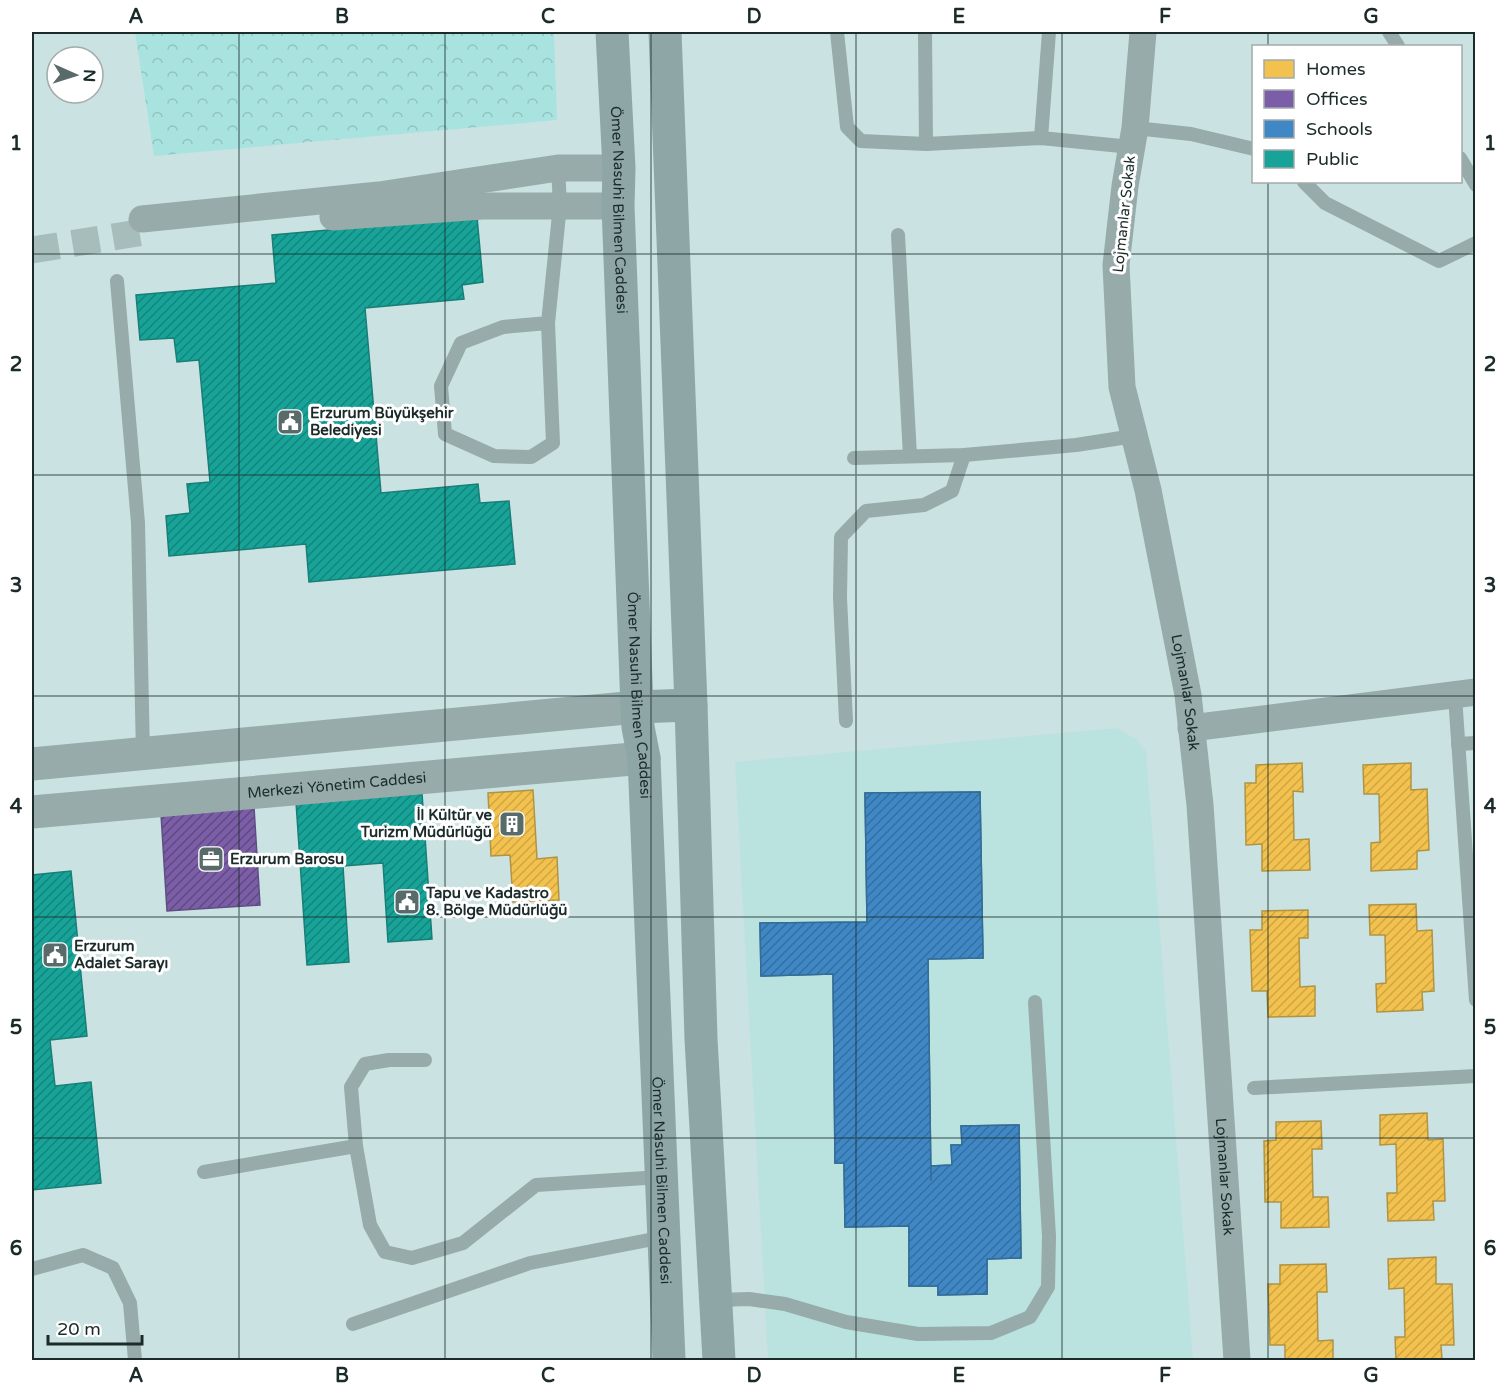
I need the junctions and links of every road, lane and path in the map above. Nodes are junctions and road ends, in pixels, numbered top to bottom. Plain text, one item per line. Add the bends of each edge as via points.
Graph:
1 (612, 32) edge
2 (665, 32) edge
3 (837, 32) edge
4 (926, 32) edge
5 (1049, 32) edge
6 (1143, 32) edge
7 (1389, 32) edge
8 (1397, 45) edge
9 (1133, 137) junction
10 (1041, 138) junction
11 (926, 144) junction
12 (1252, 149) edge
13 (1462, 160) edge
14 (558, 168) junction
15 (618, 168) junction
16 (1305, 183) edge
17 (1476, 185) edge
18 (560, 205) junction
19 (618, 206) junction
20 (898, 235) dead end
21 (1476, 243) edge
22 (117, 281) dead end
23 (548, 323) junction
24 (1134, 436) junction
25 (964, 455) junction
26 (910, 456) junction
27 (854, 458) dead end
28 (1465, 694) edge
29 (691, 705) junction
30 (637, 707) junction
31 (846, 721) dead end
32 (1191, 728) junction
33 (1476, 743) edge
34 (1458, 744) junction
35 (143, 754) junction
36 (693, 754) junction
37 (644, 758) junction
38 (32, 764) edge
39 (32, 812) edge
40 (1476, 1000) edge
41 (1035, 1002) dead end
42 (425, 1060) dead end
43 (1476, 1076) edge
44 (1254, 1088) dead end
45 (356, 1146) junction
46 (204, 1172) dead end
47 (661, 1177) junction
48 (664, 1237) junction
49 (32, 1269) edge
50 (716, 1300) junction
51 (353, 1324) dead end
52 (135, 1360) edge
53 (669, 1360) edge
54 (719, 1360) edge
55 (1237, 1360) edge

1 - 15 main road, Ömer Nasuhi Bilmen Caddesi
2 - 29 main road
3 - 11 lane via 847,127 861,141
4 - 11 lane
5 - 10 lane
6 - 9 street, Lojmanlar Sokak
7 - 8 lane
9 - 10 lane
9 - 12 lane via 1191,134
9 - 24 street, Lojmanlar Sokak via 1116,265 1122,387
10 - 11 lane
13 - 17 lane
14 - 15 street
14 - 18 lane
14 - 18 street via 143,225
15 - 19 main road, Ömer Nasuhi Bilmen Caddesi
16 - 21 lane via 1324,203 1439,261
18 - 19 street
18 - 23 lane
19 - 30 main road, Ömer Nasuhi Bilmen Caddesi
20 - 26 lane
22 - 35 lane via 138,523
23 - 23 lane via 553,443 531,457 494,456 445,434 441,386 461,343 503,327
24 - 25 lane
24 - 32 street, Lojmanlar Sokak via 1155,524
25 - 26 lane
25 - 31 lane via 952,491 924,505 866,511 841,537
26 - 27 lane
28 - 32 street
28 - 34 lane
29 - 30 main road
29 - 36 main road
30 - 35 street
30 - 37 main road, Ömer Nasuhi Bilmen Caddesi
32 - 55 street, Lojmanlar Sokak via 1200,805
33 - 34 lane
34 - 40 lane
35 - 38 street
36 - 37 main road
36 - 50 main road via 701,1039
37 - 39 street, Merkezi Yönetim Caddesi
37 - 47 main road, Ömer Nasuhi Bilmen Caddesi
41 - 50 lane via 1048,1287 1030,1317 991,1333 918,1334 846,1323 786,1304
42 - 45 lane via 365,1064 351,1087
43 - 44 lane
45 - 46 lane
45 - 47 lane via 370,1225 385,1252 412,1258 463,1243 536,1185
47 - 48 main road, Ömer Nasuhi Bilmen Caddesi
48 - 51 lane via 530,1263
48 - 53 main road, Ömer Nasuhi Bilmen Caddesi
49 - 52 lane via 83,1255 112,1268 129,1303
50 - 54 main road

